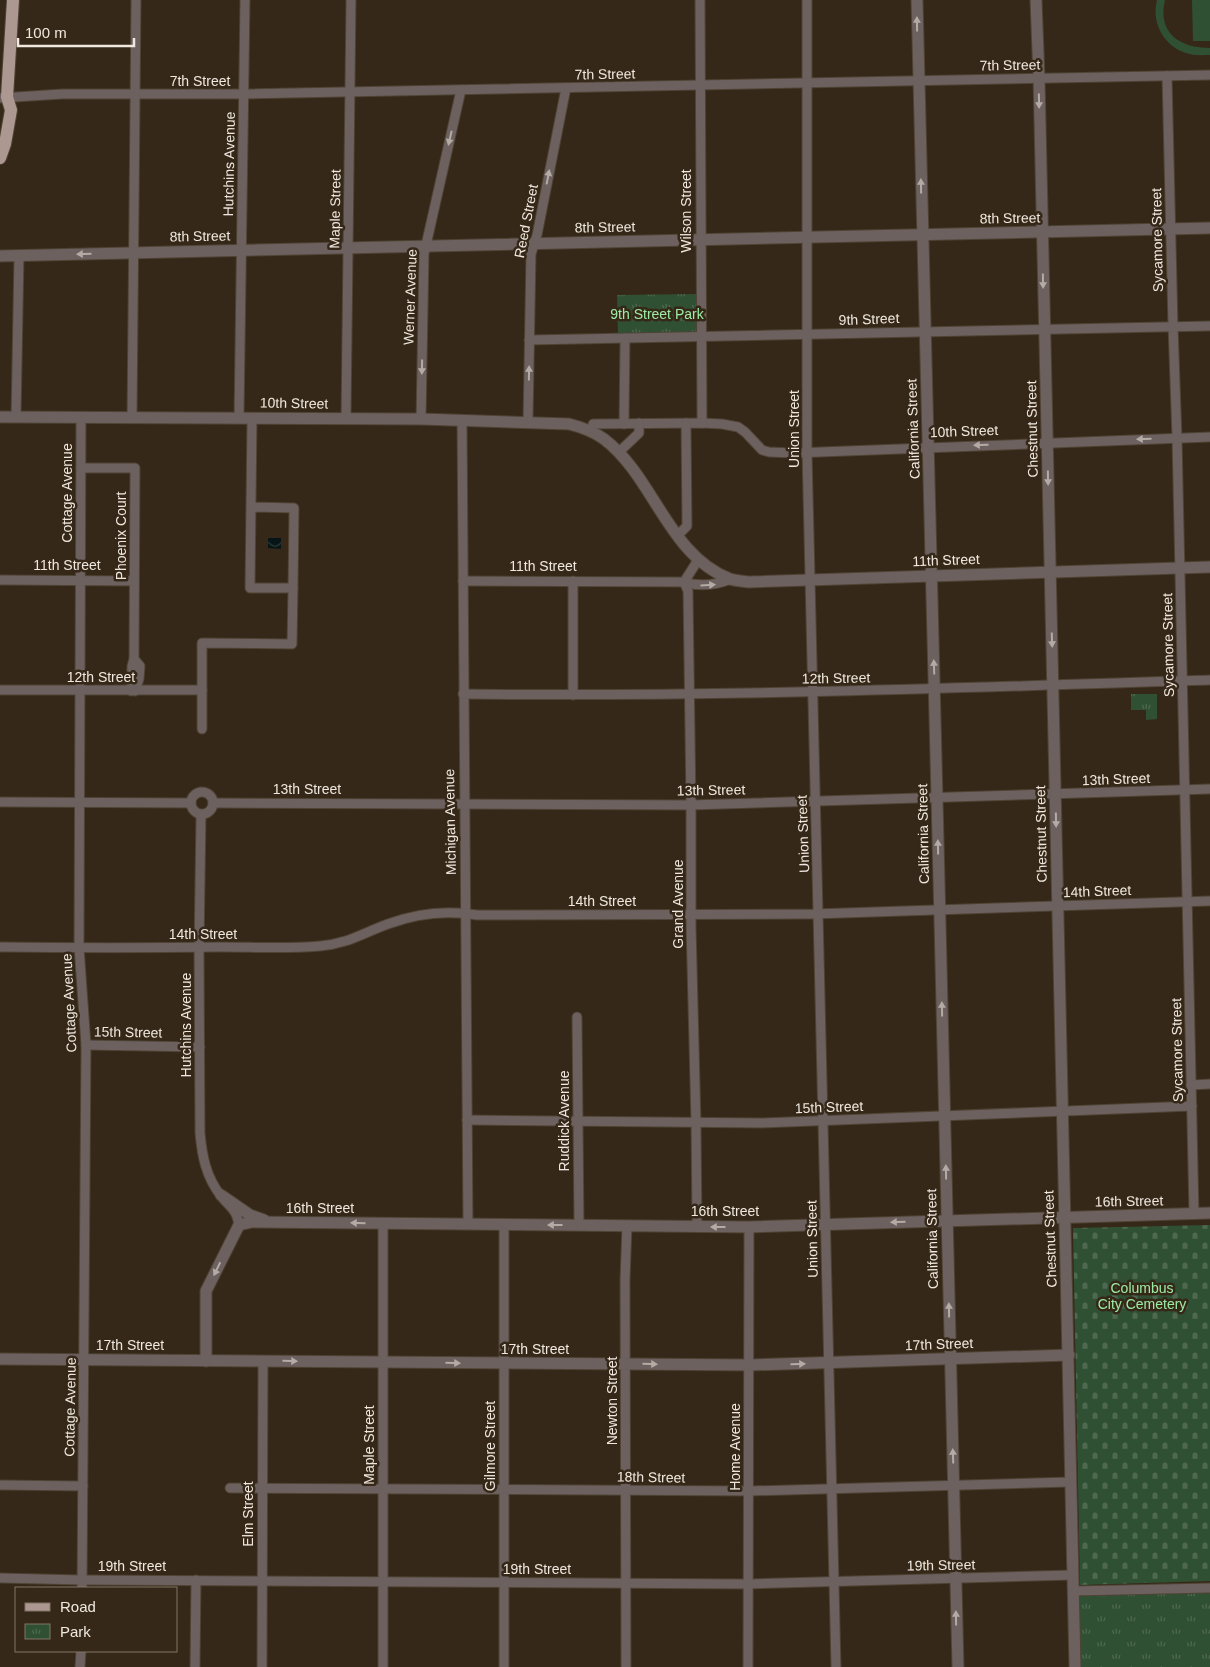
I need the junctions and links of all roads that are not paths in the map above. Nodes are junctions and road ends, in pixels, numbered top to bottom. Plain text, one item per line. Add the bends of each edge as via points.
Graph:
1 (12, 0) edge
2 (136, 0) edge
3 (245, 0) edge
4 (351, 0) edge
5 (700, 0) edge
6 (807, 0) edge
7 (917, 0) edge
8 (1036, 0) edge
9 (1210, 74) edge
10 (1167, 76) junction
11 (1039, 78) junction
12 (918, 80) junction
13 (807, 83) junction
14 (700, 85) junction
15 (566, 88) junction
16 (461, 90) junction
17 (350, 92) junction
18 (244, 94) junction
19 (135, 95) junction
20 (3, 97) edge
21 (0, 109) edge
22 (0, 158) edge
23 (1210, 228) edge
24 (1171, 229) junction
25 (1042, 232) junction
26 (922, 235) junction
27 (808, 238) junction
28 (701, 240) junction
29 (534, 244) junction
30 (426, 246) junction
31 (348, 248) junction
32 (242, 250) junction
33 (133, 253) junction
34 (0, 256) edge
35 (19, 256) junction
36 (1173, 326) junction
37 (1210, 326) edge
38 (1044, 329) junction
39 (925, 331) junction
40 (807, 334) junction
41 (701, 336) junction
42 (625, 338) junction
43 (529, 340) junction
44 (0, 416) edge
45 (16, 417) junction
46 (81, 417) junction
47 (132, 417) junction
48 (240, 418) junction
49 (252, 418) junction
50 (346, 418) junction
51 (421, 419) junction
52 (462, 420) junction
53 (528, 421) junction
54 (639, 423) junction
55 (686, 423) junction
56 (702, 423) junction
57 (624, 424) junction
58 (590, 426) junction
59 (1210, 437) edge
60 (1177, 438) junction
61 (1047, 443) junction
62 (929, 447) junction
63 (619, 452) junction
64 (807, 452) junction
65 (81, 468) junction
66 (252, 507) junction
67 (678, 536) junction
68 (698, 560) junction
69 (1210, 567) edge
70 (1179, 568) junction
71 (1050, 572) junction
72 (931, 576) junction
73 (731, 579) junction
74 (0, 580) edge
75 (80, 580) junction
76 (810, 580) junction
77 (134, 581) junction
78 (463, 581) junction
79 (573, 581) junction
80 (684, 582) junction
81 (293, 588) junction
82 (1210, 680) edge
83 (1182, 681) junction
84 (1053, 685) junction
85 (935, 689) junction
86 (0, 690) edge
87 (80, 690) junction
88 (202, 690) junction
89 (133, 691) junction
90 (813, 692) junction
91 (463, 694) junction
92 (690, 694) junction
93 (573, 695) junction
94 (202, 729) dead end
95 (1184, 790) junction
96 (1210, 790) edge
97 (1055, 795) junction
98 (938, 798) junction
99 (0, 802) edge
100 (79, 802) junction
101 (815, 802) junction
102 (191, 803) junction
103 (213, 803) junction
104 (464, 804) junction
105 (692, 805) junction
106 (201, 814) junction
107 (1210, 901) edge
108 (1187, 902) junction
109 (1058, 906) junction
110 (940, 909) junction
111 (465, 913) junction
112 (819, 914) junction
113 (692, 915) junction
114 (0, 946) edge
115 (79, 947) junction
116 (199, 948) junction
117 (577, 1017) dead end
118 (86, 1045) junction
119 (200, 1046) junction
120 (1210, 1084) edge
121 (1191, 1085) junction
122 (1192, 1106) junction
123 (1062, 1111) junction
124 (945, 1116) junction
125 (468, 1120) junction
126 (578, 1122) junction
127 (824, 1122) junction
128 (696, 1123) junction
129 (221, 1196) junction
130 (1210, 1213) edge
131 (1194, 1214) junction
132 (1065, 1217) junction
133 (946, 1220) junction
134 (270, 1223) junction
135 (382, 1224) junction
136 (468, 1224) junction
137 (826, 1224) junction
138 (239, 1225) junction
139 (504, 1225) junction
140 (579, 1225) junction
141 (627, 1226) junction
142 (697, 1226) junction
143 (749, 1227) junction
144 (1069, 1355) junction
145 (0, 1359) edge
146 (950, 1359) junction
147 (85, 1360) junction
148 (206, 1361) junction
149 (263, 1361) junction
150 (383, 1362) junction
151 (829, 1363) junction
152 (504, 1364) junction
153 (626, 1364) junction
154 (750, 1365) junction
155 (1071, 1482) junction
156 (0, 1485) edge
157 (953, 1485) junction
158 (83, 1486) junction
159 (230, 1488) dead end
160 (262, 1488) junction
161 (831, 1488) junction
162 (383, 1489) junction
163 (504, 1489) junction
164 (625, 1490) junction
165 (749, 1491) junction
166 (1073, 1576) junction
167 (0, 1578) edge
168 (956, 1578) junction
169 (196, 1580) junction
170 (262, 1580) junction
171 (383, 1581) junction
172 (504, 1582) junction
173 (626, 1582) junction
174 (834, 1582) junction
175 (82, 1584) edge
176 (748, 1584) junction
177 (1210, 1588) edge
178 (1074, 1591) junction
179 (81, 1652) edge
180 (80, 1667) edge
181 (195, 1667) edge
182 (262, 1667) edge
183 (383, 1667) edge
184 (504, 1667) edge
185 (626, 1667) edge
186 (748, 1667) edge
187 (836, 1667) edge
188 (958, 1667) edge
189 (1075, 1667) edge

1 - 20 main road
2 - 19 street
3 - 18 street, Hutchins Avenue
4 - 17 street, Maple Street
5 - 14 street, Wilson Street
6 - 13 street, Union Street
12 -> 7 street, California Street
8 - 11 street, Chestnut Street
9 - 10 street, 7th Street
10 - 11 street, 7th Street
10 - 24 street, Sycamore Street
11 - 12 street, 7th Street
11 -> 25 street, Chestnut Street
12 - 13 street, 7th Street
26 -> 12 street, California Street
13 - 14 street, 7th Street
13 - 27 street, Union Street
14 - 15 street, 7th Street
14 - 28 street, Wilson Street
15 - 16 street, 7th Street
29 -> 15 street, Reed Street
16 - 17 street, 7th Street
16 -> 30 street, Werner Avenue
17 - 18 street, 7th Street
17 - 31 street, Maple Street
18 - 19 street, 7th Street
18 - 32 street, Hutchins Avenue
19 - 20 street, 7th Street
19 - 33 street
20 - 21 main road
20 - 22 main road via 11,110
23 - 24 street, 8th Street
24 - 25 street, 8th Street
24 - 36 street, Sycamore Street
25 - 26 street, 8th Street
25 -> 38 street, Chestnut Street
26 - 27 street, 8th Street
26 - 39 street, California Street
27 - 28 street, 8th Street
27 - 40 street, Union Street
28 - 29 street, 8th Street
28 - 41 street, Wilson Street
29 - 30 street, 8th Street
29 - 43 street, Reed Street
30 - 31 street, 8th Street
30 -> 51 street, Werner Avenue
31 - 32 street, 8th Street
31 - 50 street, Maple Street
32 - 33 street, 8th Street
32 - 48 street, Hutchins Avenue
33 -> 35 street, 8th Street
33 - 47 street
34 - 35 street, 8th Street
35 - 45 street
36 - 37 street, 9th Street
36 - 38 street, 9th Street
36 - 60 street, Sycamore Street
38 - 39 street, 9th Street
38 - 61 street, Chestnut Street
39 - 40 street, 9th Street
39 - 62 street, California Street
40 - 41 street, 9th Street
40 - 64 street, Union Street
41 - 42 street, 9th Street
41 - 56 street, Wilson Street
42 - 43 street, 9th Street
42 - 57 street
53 -> 43 street, Reed Street
44 - 45 street, 10th Street
45 - 46 street, 10th Street
46 - 47 street, 10th Street
46 - 65 street, Cottage Avenue
47 - 48 street, 10th Street
48 - 49 street, 10th Street
49 - 50 street, 10th Street
49 - 66 street
50 - 51 street, 10th Street
51 - 52 street, 10th Street
52 - 53 street, 10th Street
52 - 78 street, Michigan Avenue
53 - 58 street, 10th Street
54 - 55 street, 10th Street
54 - 57 street, 10th Street
54 - 63 street via 638,433
55 - 56 street, 10th Street
55 - 67 street via 687,526
56 - 64 street, 10th Street via 738,427 762,450 769,452
57 - 58 street, 10th Street
58 - 63 street
59 - 60 street, 10th Street
60 -> 61 street, 10th Street
60 - 70 street, Sycamore Street
61 -> 62 street, 10th Street
61 -> 71 street, Chestnut Street
62 - 64 street, 10th Street
62 - 72 street, California Street
63 - 67 street
64 - 76 street, Union Street
65 - 75 street, Cottage Avenue
65 - 77 street, Phoenix Court via 135,468
66 - 81 street via 294,508
66 - 81 street via 250,588
67 - 68 street
68 - 73 street
68 - 80 street
69 - 70 street, 11th Street
70 - 71 street, 11th Street
70 - 83 street, Sycamore Street
71 - 72 street, 11th Street
71 -> 84 street, Chestnut Street
72 - 76 street, 11th Street
85 -> 72 street, California Street
73 - 76 street, 11th Street via 749,582
80 -> 73 street, 11th Street via 718,584
74 - 75 street, 11th Street
75 - 77 street, 11th Street
75 - 87 street, Cottage Avenue
76 - 90 street, Union Street
77 - 89 street, Phoenix Court via 134,659 140,666 139,679
78 - 79 street, 11th Street
78 - 91 street, Michigan Avenue
79 - 80 street, 11th Street
79 - 93 street
80 - 92 street, Grand Avenue via 688,592
81 - 88 street via 292,644 202,643
82 - 83 street, 12th Street
83 - 84 street, 12th Street
83 - 95 street, Sycamore Street
84 - 85 street, 12th Street
84 - 97 street, Chestnut Street
85 - 90 street, 12th Street
85 - 98 street, California Street
86 - 87 street, 12th Street
87 - 89 street, 12th Street
87 - 100 street, Cottage Avenue
88 - 89 street, 12th Street
88 - 94 street
90 - 92 street, 12th Street
90 - 101 street, Union Street
91 - 93 street, 12th Street
91 - 104 street, Michigan Avenue
92 - 93 street, 12th Street
92 - 105 street, Grand Avenue
95 - 96 street, 13th Street
95 - 97 street, 13th Street
95 - 108 street, Sycamore Street
97 - 98 street, 13th Street
97 -> 109 street, Chestnut Street
98 - 101 street, 13th Street
110 -> 98 street, California Street
99 - 100 street
100 - 102 street
100 - 115 street, Cottage Avenue
101 - 105 street, 13th Street
101 - 112 street, Union Street
102 - 103 street via 194,795 201,792 210,796
102 - 106 street via 194,812
103 - 104 street, 13th Street
103 - 106 street via 208,813
104 - 105 street, 13th Street
104 - 111 street, Michigan Avenue
105 - 113 street, Grand Avenue
106 - 116 street, Hutchins Avenue
107 - 108 street, 14th Street
108 - 109 street, 14th Street
108 - 121 street, Sycamore Street
109 - 110 street, 14th Street
109 - 123 street, Chestnut Street
110 - 112 street, 14th Street
124 -> 110 street, California Street
111 - 113 street, 14th Street
111 - 116 street, 14th Street via 406,918 350,940 319,946
111 - 125 street, Michigan Avenue
112 - 113 street, 14th Street
112 - 127 street, Union Street
113 - 128 street, Grand Avenue
114 - 115 street, 14th Street
115 - 116 street, 14th Street
115 - 118 street, Cottage Avenue
116 - 119 street, Hutchins Avenue
117 - 126 street, Ruddick Avenue
118 - 119 street, 15th Street
118 - 147 street, Cottage Avenue
119 - 129 street, Hutchins Avenue via 202,1155 208,1175
120 - 121 street
121 - 122 street, Sycamore Street
122 - 123 street, 15th Street
122 - 131 street, Sycamore Street
123 - 124 street, 15th Street
123 - 132 street, Chestnut Street
124 - 127 street, 15th Street
133 -> 124 street, California Street
125 - 126 street, 15th Street
125 - 136 street, Michigan Avenue
126 - 128 street, 15th Street
126 - 140 street, Ruddick Avenue
127 - 128 street, 15th Street
127 - 137 street, Union Street
128 - 142 street, Grand Avenue
129 - 134 street via 250,1215
129 - 138 street, Hutchins Avenue via 236,1212
130 - 131 street, 16th Street
131 - 132 street, 16th Street
132 - 133 street, 16th Street
132 - 144 street, Chestnut Street
133 -> 137 street, 16th Street
146 -> 133 street, California Street
135 -> 134 street, 16th Street
134 - 138 street, 16th Street
135 - 136 street, 16th Street
135 - 150 street, Maple Street
136 - 139 street, 16th Street
137 - 143 street, 16th Street
137 - 151 street, Union Street
138 -> 148 street via 206,1291
140 -> 139 street, 16th Street
139 - 152 street, Gilmore Street
140 - 141 street, 16th Street
141 - 142 street, 16th Street
141 - 153 street, Newton Street
143 -> 142 street, 16th Street
143 - 154 street, Home Avenue
144 - 146 street, 17th Street
144 - 155 street, Chestnut Street
145 - 147 street, 17th Street
146 - 151 street, 17th Street
157 -> 146 street, California Street
147 - 148 street, 17th Street
147 - 158 street, Cottage Avenue
148 - 149 street, 17th Street
149 -> 150 street, 17th Street
149 - 160 street, Elm Street
150 -> 152 street, 17th Street
150 - 162 street, Maple Street
154 -> 151 street, 17th Street
151 - 161 street, Union Street
152 - 153 street, 17th Street
152 - 163 street, Gilmore Street
153 -> 154 street, 17th Street
153 - 164 street, Newton Street
154 - 165 street, Home Avenue
155 - 157 street, 18th Street
155 - 166 street, Chestnut Street
156 - 158 street
157 - 161 street, 18th Street
157 - 168 street, California Street
158 - 175 street, Cottage Avenue
159 - 160 street, 18th Street
160 - 162 street, 18th Street
160 - 170 street, Elm Street
161 - 165 street, 18th Street
161 - 174 street, Union Street
162 - 163 street, 18th Street
162 - 171 street, Maple Street
163 - 164 street, 18th Street
163 - 172 street, Gilmore Street
164 - 165 street, 18th Street
164 - 173 street, Newton Street
165 - 176 street, Home Avenue
166 - 168 street, 19th Street
166 - 178 street, Chestnut Street
167 - 175 street, 19th Street
168 - 174 street, 19th Street
188 -> 168 street, California Street
169 - 170 street, 19th Street
169 - 175 street, 19th Street
169 - 181 street
170 - 171 street, 19th Street
170 - 182 street, Elm Street
171 - 172 street, 19th Street
171 - 183 street, Maple Street
172 - 173 street, 19th Street
172 - 184 street, Gilmore Street
173 - 176 street, 19th Street
173 - 185 street, Newton Street
174 - 176 street, 19th Street
174 - 187 street, Union Street
176 - 186 street, Home Avenue
177 - 178 street
178 - 189 street, Chestnut Street
179 - 180 street

